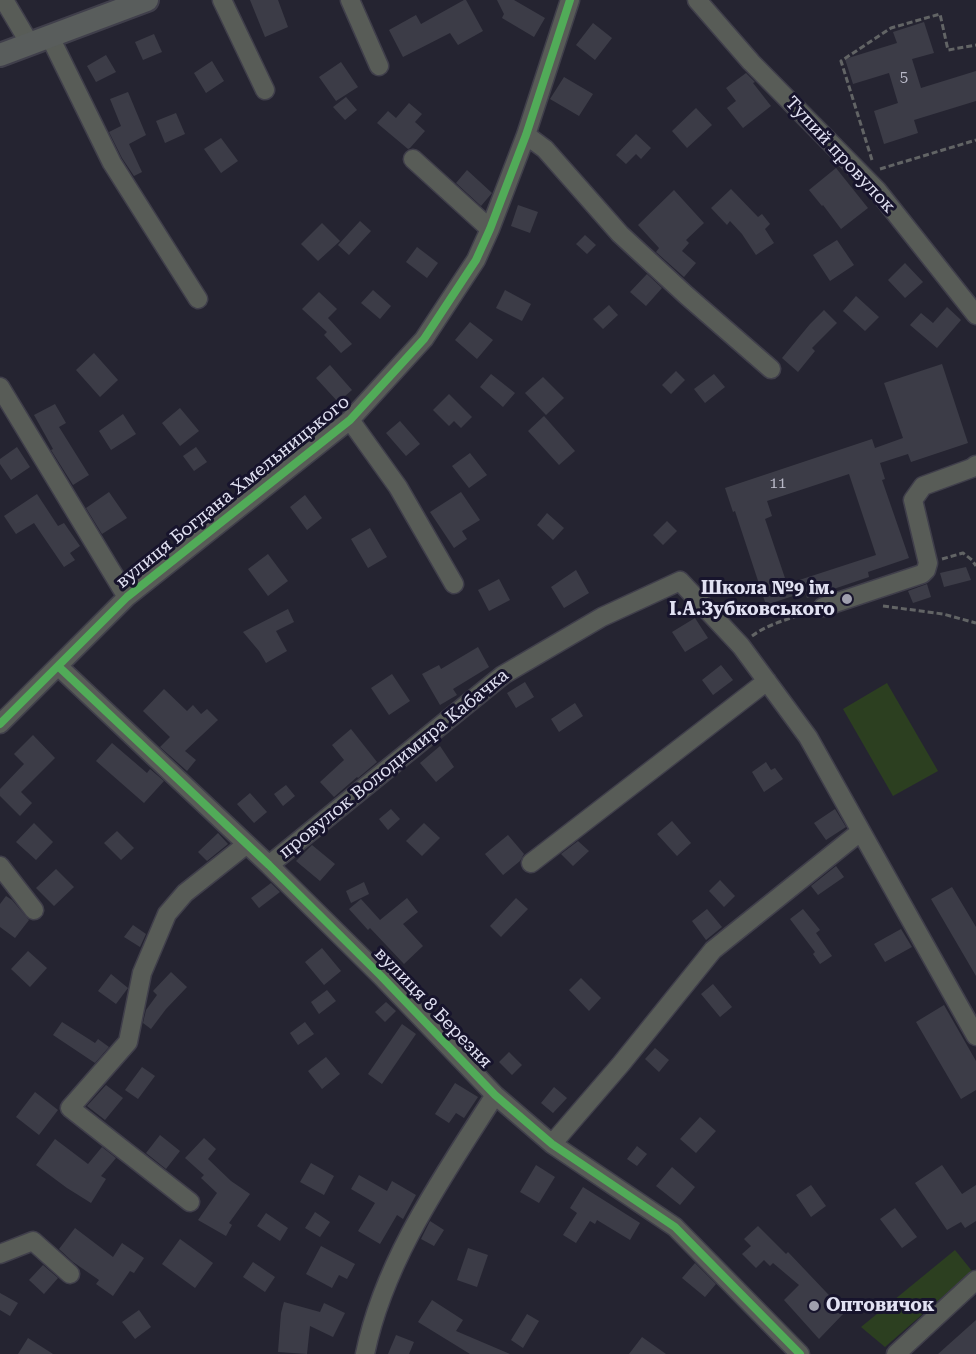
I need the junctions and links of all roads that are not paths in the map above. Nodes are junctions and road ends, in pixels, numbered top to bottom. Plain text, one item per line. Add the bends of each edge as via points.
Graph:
1 (4, 0) edge
2 (147, 0) edge
3 (222, 0) edge
4 (350, 0) edge
5 (570, 0) edge
6 (698, 0) edge
7 (40, 41) junction
8 (0, 55) edge
9 (379, 66) dead end
10 (265, 90) dead end
11 (526, 135) junction
12 (413, 159) dead end
13 (490, 228) junction
14 (198, 299) dead end
15 (976, 315) edge
16 (771, 369) dead end
17 (0, 387) edge
18 (350, 420) junction
19 (976, 465) edge
20 (454, 584) dead end
21 (127, 597) junction
22 (824, 607) dead end
23 (58, 666) junction
24 (767, 681) junction
25 (0, 724) edge
26 (860, 832) junction
27 (247, 844) junction
28 (531, 862) dead end
29 (269, 865) junction
30 (0, 866) edge
31 (34, 910) dead end
32 (976, 1036) edge
33 (495, 1095) junction
34 (552, 1144) junction
35 (190, 1202) dead end
36 (0, 1254) edge
37 (70, 1274) dead end
38 (976, 1280) edge
39 (365, 1354) edge
40 (800, 1354) edge
41 (896, 1354) edge

1 - 7 street
2 - 7 main road
3 - 10 street
4 - 9 street
5 - 11 street, вулиця Богдана Хмельницького
6 - 15 street, Тупий провулок via 751,62 877,190
7 - 8 main road
7 - 14 street
11 - 13 street, вулиця Богдана Хмельницького
11 - 16 street via 545,149 620,234
12 - 13 street
13 - 18 street, вулиця Богдана Хмельницького via 476,260 424,339
17 - 21 street
18 - 20 street via 398,487
18 - 21 street, вулиця Богдана Хмельницького
19 - 22 street via 923,486 913,500 928,563 922,574
21 - 23 street, вулиця Богдана Хмельницького
23 - 25 street, вулиця Богдана Хмельницького
23 - 27 street, вулиця 8 Березня
24 - 26 street via 808,737
24 - 28 street
24 - 29 street, провулок Володимира Кабачка via 741,646 680,581 602,617 503,675
26 - 32 street
26 - 34 street via 713,950
27 - 29 street, вулиця 8 Березня
27 - 35 street via 184,893 166,914 142,973 128,1042 70,1108
29 - 33 street, вулиця 8 Березня
30 - 31 street
33 - 34 street, вулиця 8 Березня
33 - 39 street via 428,1202 391,1274
34 - 40 street, вулиця 8 Березня via 675,1227
36 - 37 street via 33,1241
38 - 41 street

